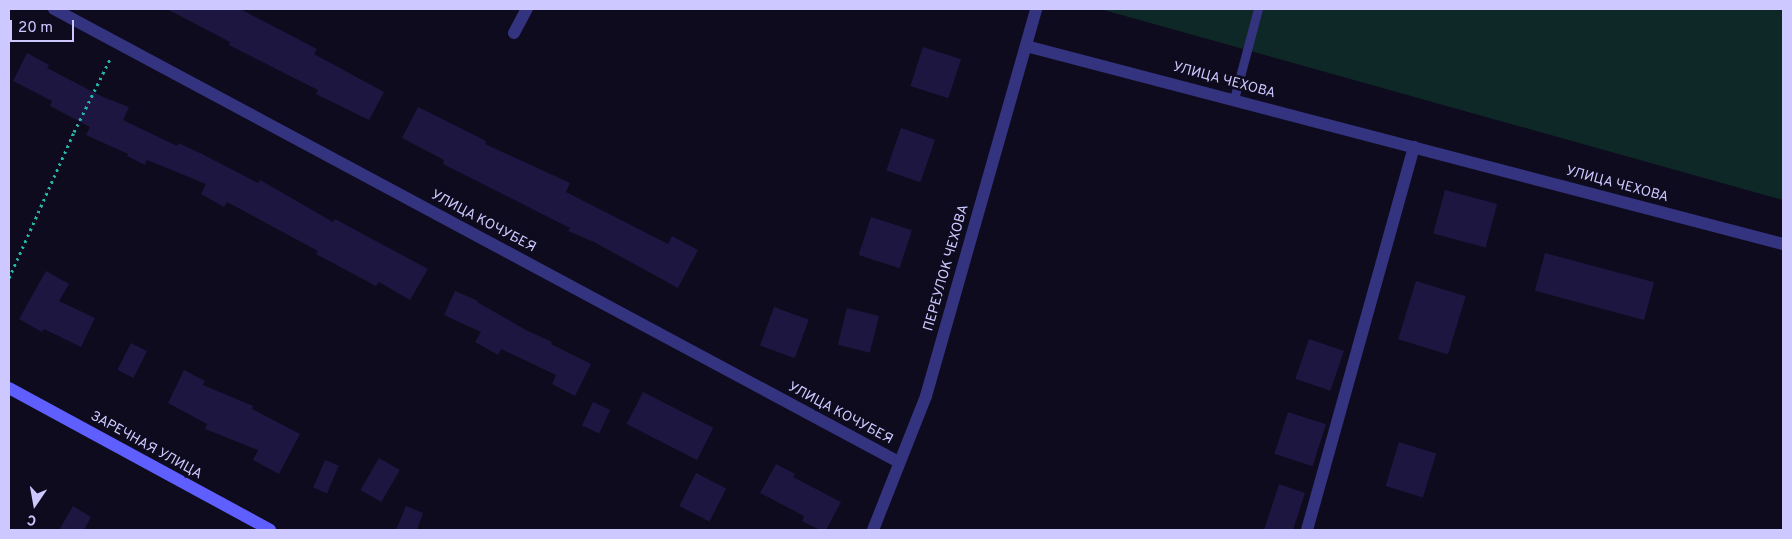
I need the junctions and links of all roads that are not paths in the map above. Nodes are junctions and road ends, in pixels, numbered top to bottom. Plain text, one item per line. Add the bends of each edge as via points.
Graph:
1 (54, 9) edge
2 (527, 9) edge
3 (1036, 9) edge
4 (1258, 9) edge
5 (514, 33) dead end
6 (1026, 46) junction
7 (1234, 99) junction
8 (1414, 147) junction
9 (1783, 244) edge
10 (9, 388) edge
11 (898, 462) junction
12 (270, 530) edge
13 (873, 530) edge
14 (1307, 530) edge

1 - 11 street, УЛИЦА КОЧУБЕЯ
2 - 5 street
3 - 6 street, ПЕРЕУЛОК ЧЕХОВА
4 - 7 lane
6 - 7 street, УЛИЦА ЧЕХОВА
6 - 11 street, ПЕРЕУЛОК ЧЕХОВА via 926,396
7 - 8 street, УЛИЦА ЧЕХОВА
8 - 9 street, УЛИЦА ЧЕХОВА
8 - 14 street
10 - 12 main road, ЗАРЕЧНАЯ УЛИЦА
11 - 13 street, ПЕРЕУЛОК ЧЕХОВА

